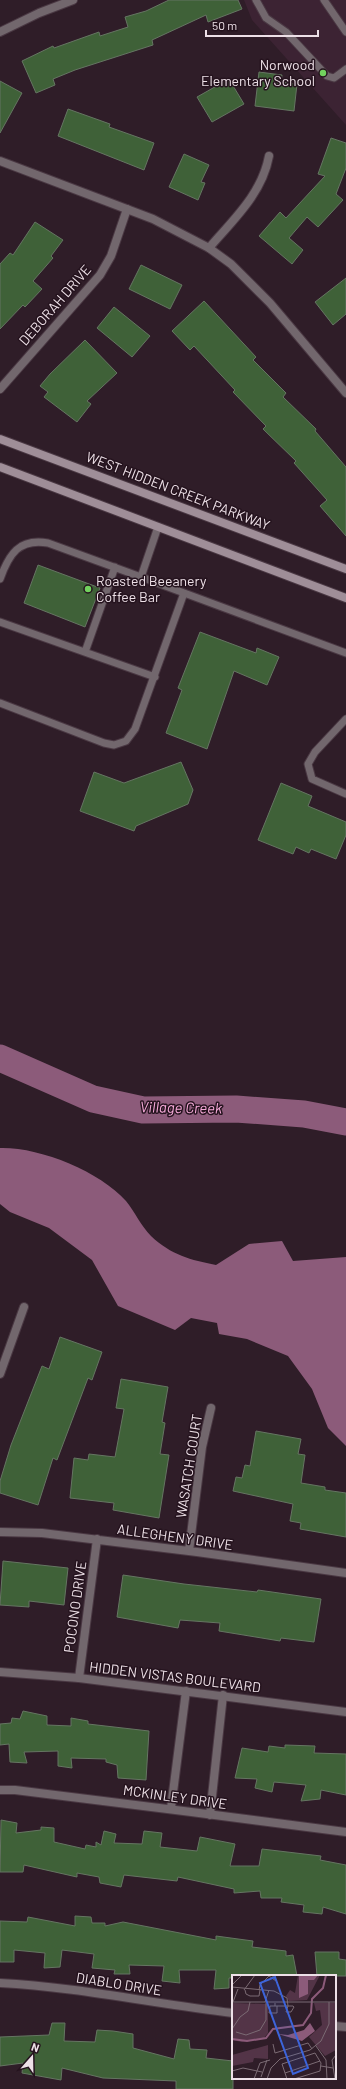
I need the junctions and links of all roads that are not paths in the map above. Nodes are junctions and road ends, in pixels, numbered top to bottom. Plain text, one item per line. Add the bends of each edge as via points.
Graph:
1 (73, 0) edge
2 (256, 0) edge
3 (324, 0) edge
4 (0, 32) edge
5 (346, 32) edge
6 (346, 69) edge
7 (269, 156) dead end
8 (0, 161) edge
9 (127, 209) junction
10 (208, 248) junction
11 (0, 389) edge
12 (345, 391) edge
13 (0, 438) edge
14 (0, 467) edge
15 (158, 528) junction
16 (115, 567) junction
17 (346, 569) edge
18 (141, 576) junction
19 (0, 579) edge
20 (184, 593) junction
21 (346, 598) edge
22 (0, 622) edge
23 (85, 652) junction
24 (346, 653) edge
25 (154, 677) junction
26 (0, 703) edge
27 (346, 719) edge
28 (346, 794) edge
29 (24, 1307) dead end
30 (0, 1374) edge
31 (212, 1408) dead end
32 (0, 1532) edge
33 (97, 1539) junction
34 (189, 1551) junction
35 (346, 1574) edge
36 (0, 1672) edge
37 (79, 1678) junction
38 (186, 1691) junction
39 (223, 1695) junction
40 (346, 1712) edge
41 (0, 1790) edge
42 (171, 1808) junction
43 (210, 1815) junction
44 (346, 1832) edge
45 (0, 1983) edge
46 (232, 2013) edge
47 (336, 2026) edge
48 (346, 2027) edge

1 - 4 street
2 - 6 lane via 266,18 286,32 329,78 334,78
3 - 5 lane
7 - 10 street via 262,182 250,200
8 - 9 street
9 - 10 street via 178,231
9 - 11 street, DEBORAH DRIVE via 111,256 100,275
10 - 12 street via 231,264 270,303
13 - 17 main road, WEST HIDDEN CREEK PARKWAY
14 - 15 main road
15 - 18 lane
15 - 21 main road
16 - 18 lane
16 - 19 lane via 38,541 26,543 14,551
16 - 23 lane
18 - 20 lane
20 - 24 lane
20 - 25 lane
22 - 23 lane
23 - 25 lane
25 - 26 lane via 135,729 126,741 114,745
27 - 28 lane via 315,752 308,764 312,779
29 - 30 street
31 - 34 street, WASATCH COURT via 202,1447
32 - 33 street, ALLEGHENY DRIVE via 42,1533
33 - 34 street, ALLEGHENY DRIVE
33 - 37 street, POCONO DRIVE
34 - 35 street, ALLEGHENY DRIVE
36 - 37 street, HIDDEN VISTAS BOULEVARD
37 - 38 street, HIDDEN VISTAS BOULEVARD
38 - 39 street, HIDDEN VISTAS BOULEVARD
38 - 42 street
39 - 40 street, HIDDEN VISTAS BOULEVARD
39 - 43 street
41 - 42 street, MCKINLEY DRIVE
42 - 43 street, MCKINLEY DRIVE
43 - 44 street, MCKINLEY DRIVE
45 - 46 street, DIABLO DRIVE via 46,1985
47 - 48 street

